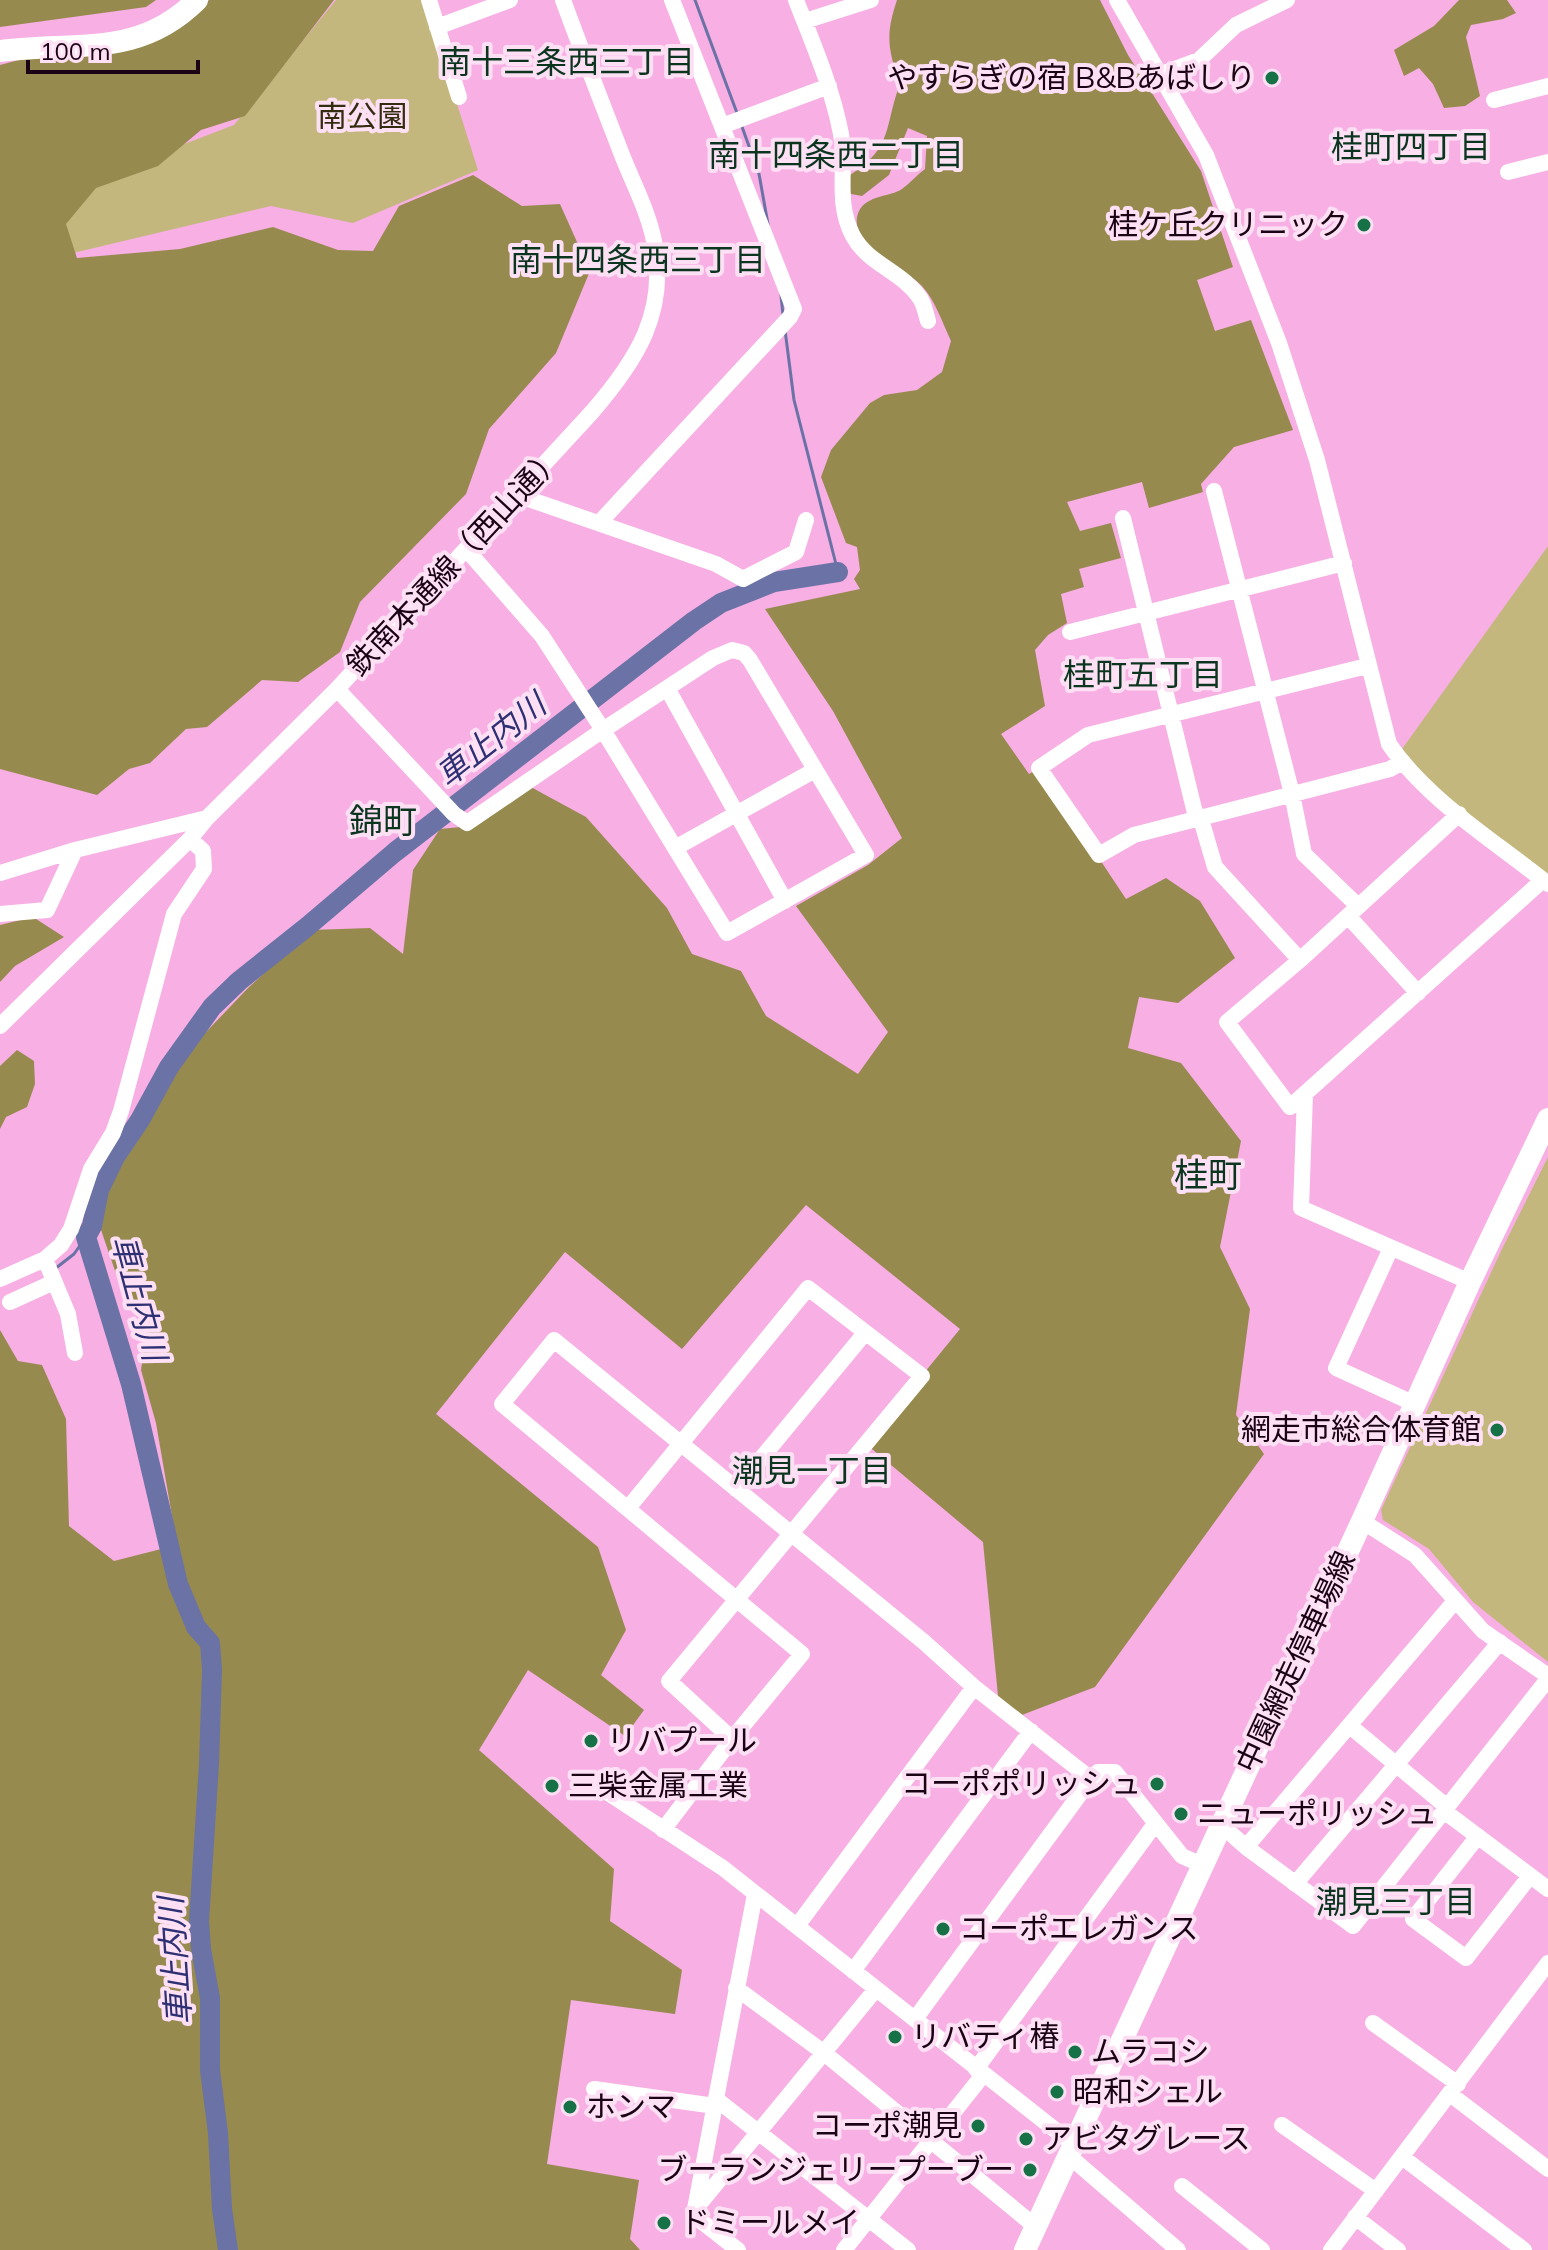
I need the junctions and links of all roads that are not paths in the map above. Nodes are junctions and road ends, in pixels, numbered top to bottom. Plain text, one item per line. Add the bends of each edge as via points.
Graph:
1 (197, 0) edge
2 (429, 0) edge
3 (510, 0) edge
4 (563, 0) edge
5 (672, 0) edge
6 (796, 0) edge
7 (871, 0) edge
8 (1117, 0) edge
9 (1287, 0) edge
10 (805, 21) junction
11 (437, 27) junction
12 (0, 51) edge
13 (1159, 75) junction
14 (829, 86) junction
15 (1548, 86) edge
16 (459, 97) dead end
17 (1494, 100) dead end
18 (722, 126) junction
19 (1548, 162) edge
20 (1508, 172) dead end
21 (928, 321) dead end
22 (1214, 491) dead end
23 (517, 495) junction
24 (1123, 518) dead end
25 (806, 520) dead end
26 (600, 522) junction
27 (467, 550) junction
28 (1344, 563) junction
29 (1239, 589) junction
30 (1146, 612) junction
31 (1070, 632) dead end
32 (1367, 666) junction
33 (667, 688) junction
34 (337, 689) junction
35 (1265, 691) junction
36 (1171, 713) junction
37 (603, 730) junction
38 (1402, 762) junction
39 (815, 770) junction
40 (1292, 794) junction
41 (737, 813) junction
42 (1459, 814) junction
43 (1198, 817) junction
44 (207, 818) junction
45 (190, 839) junction
46 (675, 848) junction
47 (75, 850) junction
48 (0, 873) edge
49 (1546, 882) edge
50 (785, 901) junction
51 (1353, 911) junction
52 (0, 914) edge
53 (1300, 960) junction
54 (1418, 993) junction
55 (0, 1026) edge
56 (1305, 1095) junction
57 (1548, 1119) edge
58 (1391, 1248) junction
59 (50, 1271) junction
60 (0, 1279) edge
61 (1470, 1282) junction
62 (10, 1302) dead end
63 (865, 1333) junction
64 (75, 1353) dead end
65 (1415, 1404) junction
66 (681, 1443) junction
67 (736, 1489) junction
68 (629, 1507) junction
69 (1362, 1521) junction
70 (792, 1534) junction
71 (738, 1598) junction
72 (1455, 1601) junction
73 (1500, 1642) junction
74 (1548, 1678) edge
75 (974, 1687) junction
76 (1350, 1726) junction
77 (1031, 1731) junction
78 (732, 1739) junction
79 (1396, 1765) junction
80 (587, 1779) dead end
81 (1091, 1779) junction
82 (1445, 1809) junction
83 (1155, 1824) junction
84 (1220, 1824) junction
85 (663, 1830) junction
86 (1478, 1836) junction
87 (1246, 1847) junction
88 (1202, 1865) junction
89 (1530, 1876) junction
90 (1295, 1884) junction
91 (1548, 1889) edge
92 (755, 1894) junction
93 (797, 1926) junction
94 (1548, 1963) edge
95 (853, 1971) junction
96 (1543, 1981) edge
97 (736, 1988) junction
98 (876, 1989) junction
99 (915, 2019) junction
100 (1373, 2023) dead end
101 (823, 2052) junction
102 (980, 2072) junction
103 (594, 2089) dead end
104 (1454, 2089) junction
105 (715, 2103) junction
106 (1282, 2125) dead end
107 (761, 2132) junction
108 (931, 2139) junction
109 (1071, 2150) junction
110 (1402, 2157) junction
111 (1548, 2169) edge
112 (1182, 2186) dead end
113 (1376, 2191) junction
114 (695, 2209) junction
115 (1355, 2217) junction
116 (869, 2220) junction
117 (1036, 2227) junction
118 (738, 2250) edge
119 (844, 2250) edge
120 (908, 2250) edge
121 (1025, 2250) edge
122 (1178, 2250) edge
123 (1262, 2250) edge
124 (1331, 2250) edge
125 (1398, 2250) edge
126 (1524, 2250) edge

1 - 12 main road via 163,27 130,40
2 - 11 street
3 - 11 street
4 - 23 street, 鉄南本通線（西山通） via 646,214 657,282 648,325 629,368
5 - 18 street
6 - 10 street
7 - 10 street
8 - 13 street
9 - 13 street via 1236,25 1199,60
10 - 14 street
11 - 16 street
13 - 28 street via 1206,155 1245,251 1299,402
14 - 18 street
14 - 21 street via 842,138 841,195 853,236 921,299
15 - 17 street
18 - 26 street via 794,309
19 - 20 street
22 - 29 street
23 - 26 street
23 - 27 street, 鉄南本通線（西山通）
24 - 30 street
25 - 26 street via 796,552 743,579
27 - 34 street, 鉄南本通線（西山通）
27 - 37 street via 542,636
28 - 29 street
28 - 32 street
29 - 30 street
29 - 35 street
30 - 31 street
30 - 36 street
32 - 35 street
32 - 38 street via 1389,744
33 - 37 street
33 - 39 street via 725,651 744,653
33 - 41 street
34 - 37 street via 467,823
34 - 44 street, 鉄南本通線（西山通）
35 - 36 street
35 - 40 street
36 - 43 street
36 - 43 street via 1088,735 1039,768 1099,855 1134,835
37 - 46 street
38 - 40 street
38 - 42 street
39 - 41 street
39 - 50 street via 866,855
40 - 43 street
40 - 51 street via 1304,854
41 - 46 street
41 - 50 street
42 - 49 street
42 - 51 street
43 - 53 street via 1215,867
44 - 45 street, 鉄南本通線（西山通）
44 - 47 street
45 - 55 street, 鉄南本通線（西山通）
45 - 59 street via 203,851 204,869 174,914 121,1111
46 - 50 street via 727,933
47 - 48 street
47 - 52 street via 47,910
49 - 54 street
51 - 53 street
51 - 54 street
53 - 56 street via 1227,1022 1290,1107
54 - 56 street
56 - 58 street via 1301,1208
57 - 61 main road, 中園網走停車場線
58 - 61 street
58 - 65 street via 1336,1368
59 - 60 street
59 - 62 street
59 - 64 street via 68,1314
61 - 65 main road, 中園網走停車場線
63 - 66 street via 808,1288
63 - 67 street
63 - 70 street via 922,1376
65 - 69 main road, 中園網走停車場線
66 - 67 street
66 - 68 street
66 - 68 street via 554,1340 502,1404
67 - 70 street
68 - 71 street
69 - 72 street via 1415,1555
69 - 84 main road, 中園網走停車場線
70 - 71 street
70 - 75 street
71 - 78 street via 669,1681
71 - 78 street via 802,1654
72 - 73 street
72 - 76 street
73 - 74 street
73 - 79 street
74 - 82 street
75 - 77 street
75 - 93 street
76 - 79 street
76 - 87 street
77 - 81 street
77 - 95 street
78 - 85 street
79 - 82 street
79 - 90 street
80 - 85 street
81 - 83 street via 1098,1772 1115,1772
81 - 99 street
82 - 86 street
82 - 90 street via 1353,1926
83 - 88 street via 1182,1856
83 - 102 street
84 - 87 street
84 - 88 main road, 中園網走停車場線
85 - 92 street
86 - 89 street
86 - 89 street via 1413,1919 1466,1958
87 - 90 street
88 - 109 main road, 中園網走停車場線
89 - 91 street
92 - 93 street
92 - 97 street
93 - 95 street
94 - 96 street
95 - 98 street
96 - 104 street
97 - 101 street
97 - 105 street
98 - 99 street
98 - 101 street
99 - 102 street
100 - 104 street
101 - 107 street
101 - 108 street
102 - 108 street
102 - 109 street
103 - 105 street
104 - 110 street
104 - 111 street
105 - 107 street
105 - 114 street
106 - 113 street
107 - 114 street
107 - 116 street
108 - 116 street
108 - 117 street
109 - 117 main road, 中園網走停車場線
109 - 122 street
110 - 113 street
110 - 126 street
112 - 123 street
113 - 115 street
114 - 118 street via 696,2217
115 - 124 street
115 - 125 street
116 - 119 street
116 - 120 street
117 - 121 main road, 中園網走停車場線

